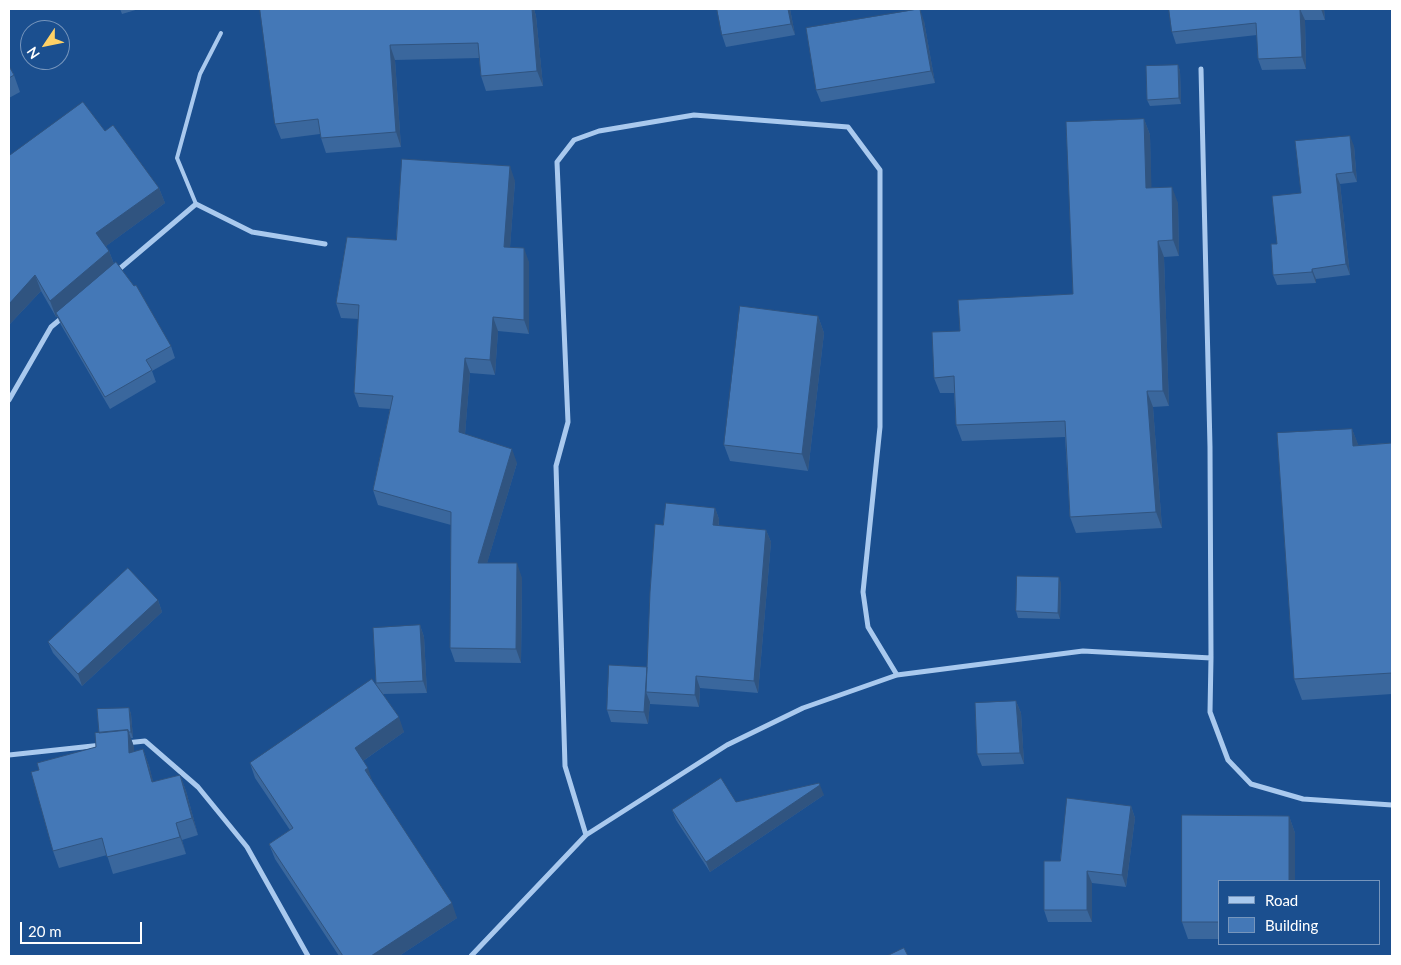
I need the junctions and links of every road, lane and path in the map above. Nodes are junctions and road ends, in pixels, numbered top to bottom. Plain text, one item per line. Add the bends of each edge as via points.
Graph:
1 (221, 33) dead end
2 (1201, 69) dead end
3 (196, 204) junction
4 (324, 244) dead end
5 (109, 278) edge
6 (66, 315) edge
7 (9, 400) edge
8 (1210, 658) junction
9 (897, 675) junction
10 (120, 744) edge
11 (111, 745) edge
12 (9, 756) edge
13 (1392, 805) edge
14 (586, 834) junction
15 (308, 956) edge
16 (471, 956) edge

1 - 3 lane via 200,74 176,158
2 - 8 street via 1210,447
3 - 4 street via 252,232
3 - 5 street
6 - 7 street via 51,327
8 - 9 street via 1083,651
8 - 13 street via 1210,712 1228,760 1251,784 1303,799
9 - 14 street via 803,708 727,744
9 - 14 street via 868,627 863,592 880,427 880,170 848,127 694,115 599,131 574,140 557,162 568,422 556,466 565,766
10 - 15 street via 146,741 198,787 247,846
11 - 12 street
14 - 16 street

